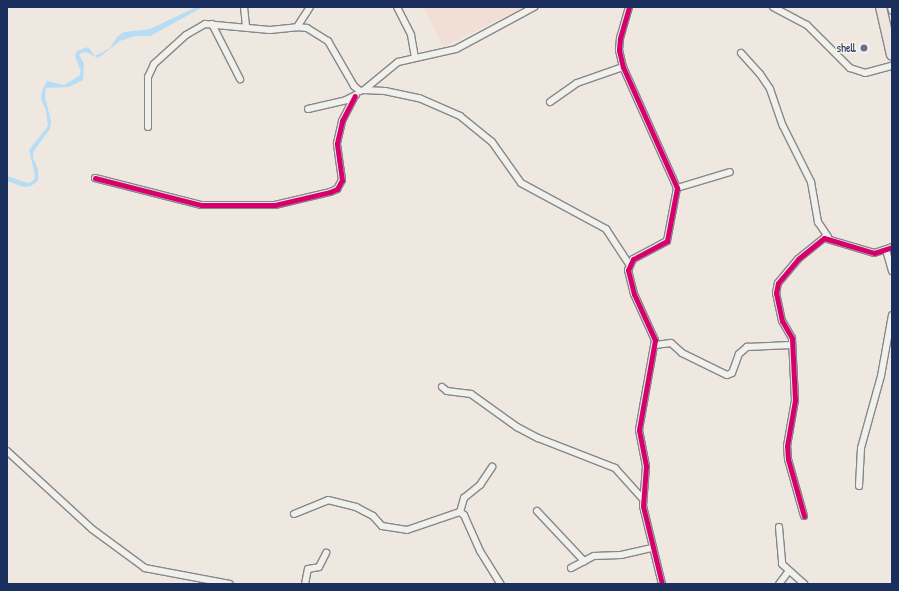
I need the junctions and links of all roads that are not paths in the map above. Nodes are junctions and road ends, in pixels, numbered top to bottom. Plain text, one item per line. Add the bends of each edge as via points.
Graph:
1 (244, 7) edge
2 (310, 7) edge
3 (397, 7) edge
4 (534, 7) edge
5 (629, 7) edge
6 (773, 7) edge
7 (881, 7) edge
8 (891, 7) edge
9 (892, 11) edge
10 (212, 24) junction
11 (297, 26) junction
12 (246, 27) junction
13 (741, 53) dead end
14 (892, 55) edge
15 (415, 57) junction
16 (892, 66) edge
17 (623, 67) junction
18 (240, 78) dead end
19 (362, 91) junction
20 (355, 96) junction
21 (550, 102) dead end
22 (308, 109) dead end
23 (148, 126) dead end
24 (730, 172) dead end
25 (95, 178) dead end
26 (677, 188) junction
27 (828, 237) junction
28 (889, 248) edge
29 (629, 264) junction
30 (892, 271) edge
31 (892, 315) edge
32 (656, 345) junction
33 (791, 345) junction
34 (442, 387) dead end
35 (7, 451) edge
36 (492, 467) dead end
37 (859, 486) dead end
38 (642, 498) junction
39 (537, 511) dead end
40 (460, 512) junction
41 (294, 514) dead end
42 (804, 516) dead end
43 (779, 527) dead end
44 (652, 548) junction
45 (326, 553) dead end
46 (584, 561) junction
47 (571, 568) dead end
48 (788, 572) junction
49 (230, 584) edge
50 (305, 584) edge
51 (501, 584) edge
52 (662, 584) edge
53 (779, 584) edge
54 (804, 584) edge

1 - 12 street
2 - 11 street
3 - 15 street via 411,35
4 - 15 street via 456,49
5 - 17 street via 620,38 619,50
6 - 16 street via 807,25 850,68 865,73
7 - 14 highway
8 - 9 street
10 - 12 street
10 - 18 street
10 - 23 street via 196,28 154,64 148,77
11 - 12 street via 270,30
11 - 19 street via 307,28 328,41 354,86
13 - 27 street via 770,89 783,126 811,182 818,222
15 - 19 street via 388,69
17 - 21 street via 577,83
17 - 26 street
19 - 20 street
19 - 29 street via 386,91 419,98 460,116 492,142 521,183 606,229
20 - 22 street
20 - 25 street via 342,121 337,143 342,180 337,189 330,192 275,206 201,205
24 - 26 street
26 - 29 street via 667,241 638,255
27 - 28 street via 874,252
27 - 33 street via 819,240 798,259 778,284 776,293 780,313 782,321 792,335
28 - 30 street
29 - 32 street via 630,283 652,330
31 - 37 street via 881,376 861,448
32 - 33 street via 671,343 682,352 727,375 732,373 738,354 747,347
32 - 38 street via 639,417 646,466
33 - 42 street via 795,400 787,446 788,459
34 - 38 street via 447,391 472,394 517,428 615,468
35 - 49 street via 92,529 145,568
36 - 40 street via 480,485 464,498
38 - 44 street
39 - 46 street
40 - 41 street via 407,530 382,526 362,510 328,500
40 - 51 street
43 - 48 street via 780,556
44 - 46 street via 621,556 594,556
44 - 52 street
45 - 50 street via 319,567 308,569
46 - 47 street
48 - 53 street
48 - 54 street

